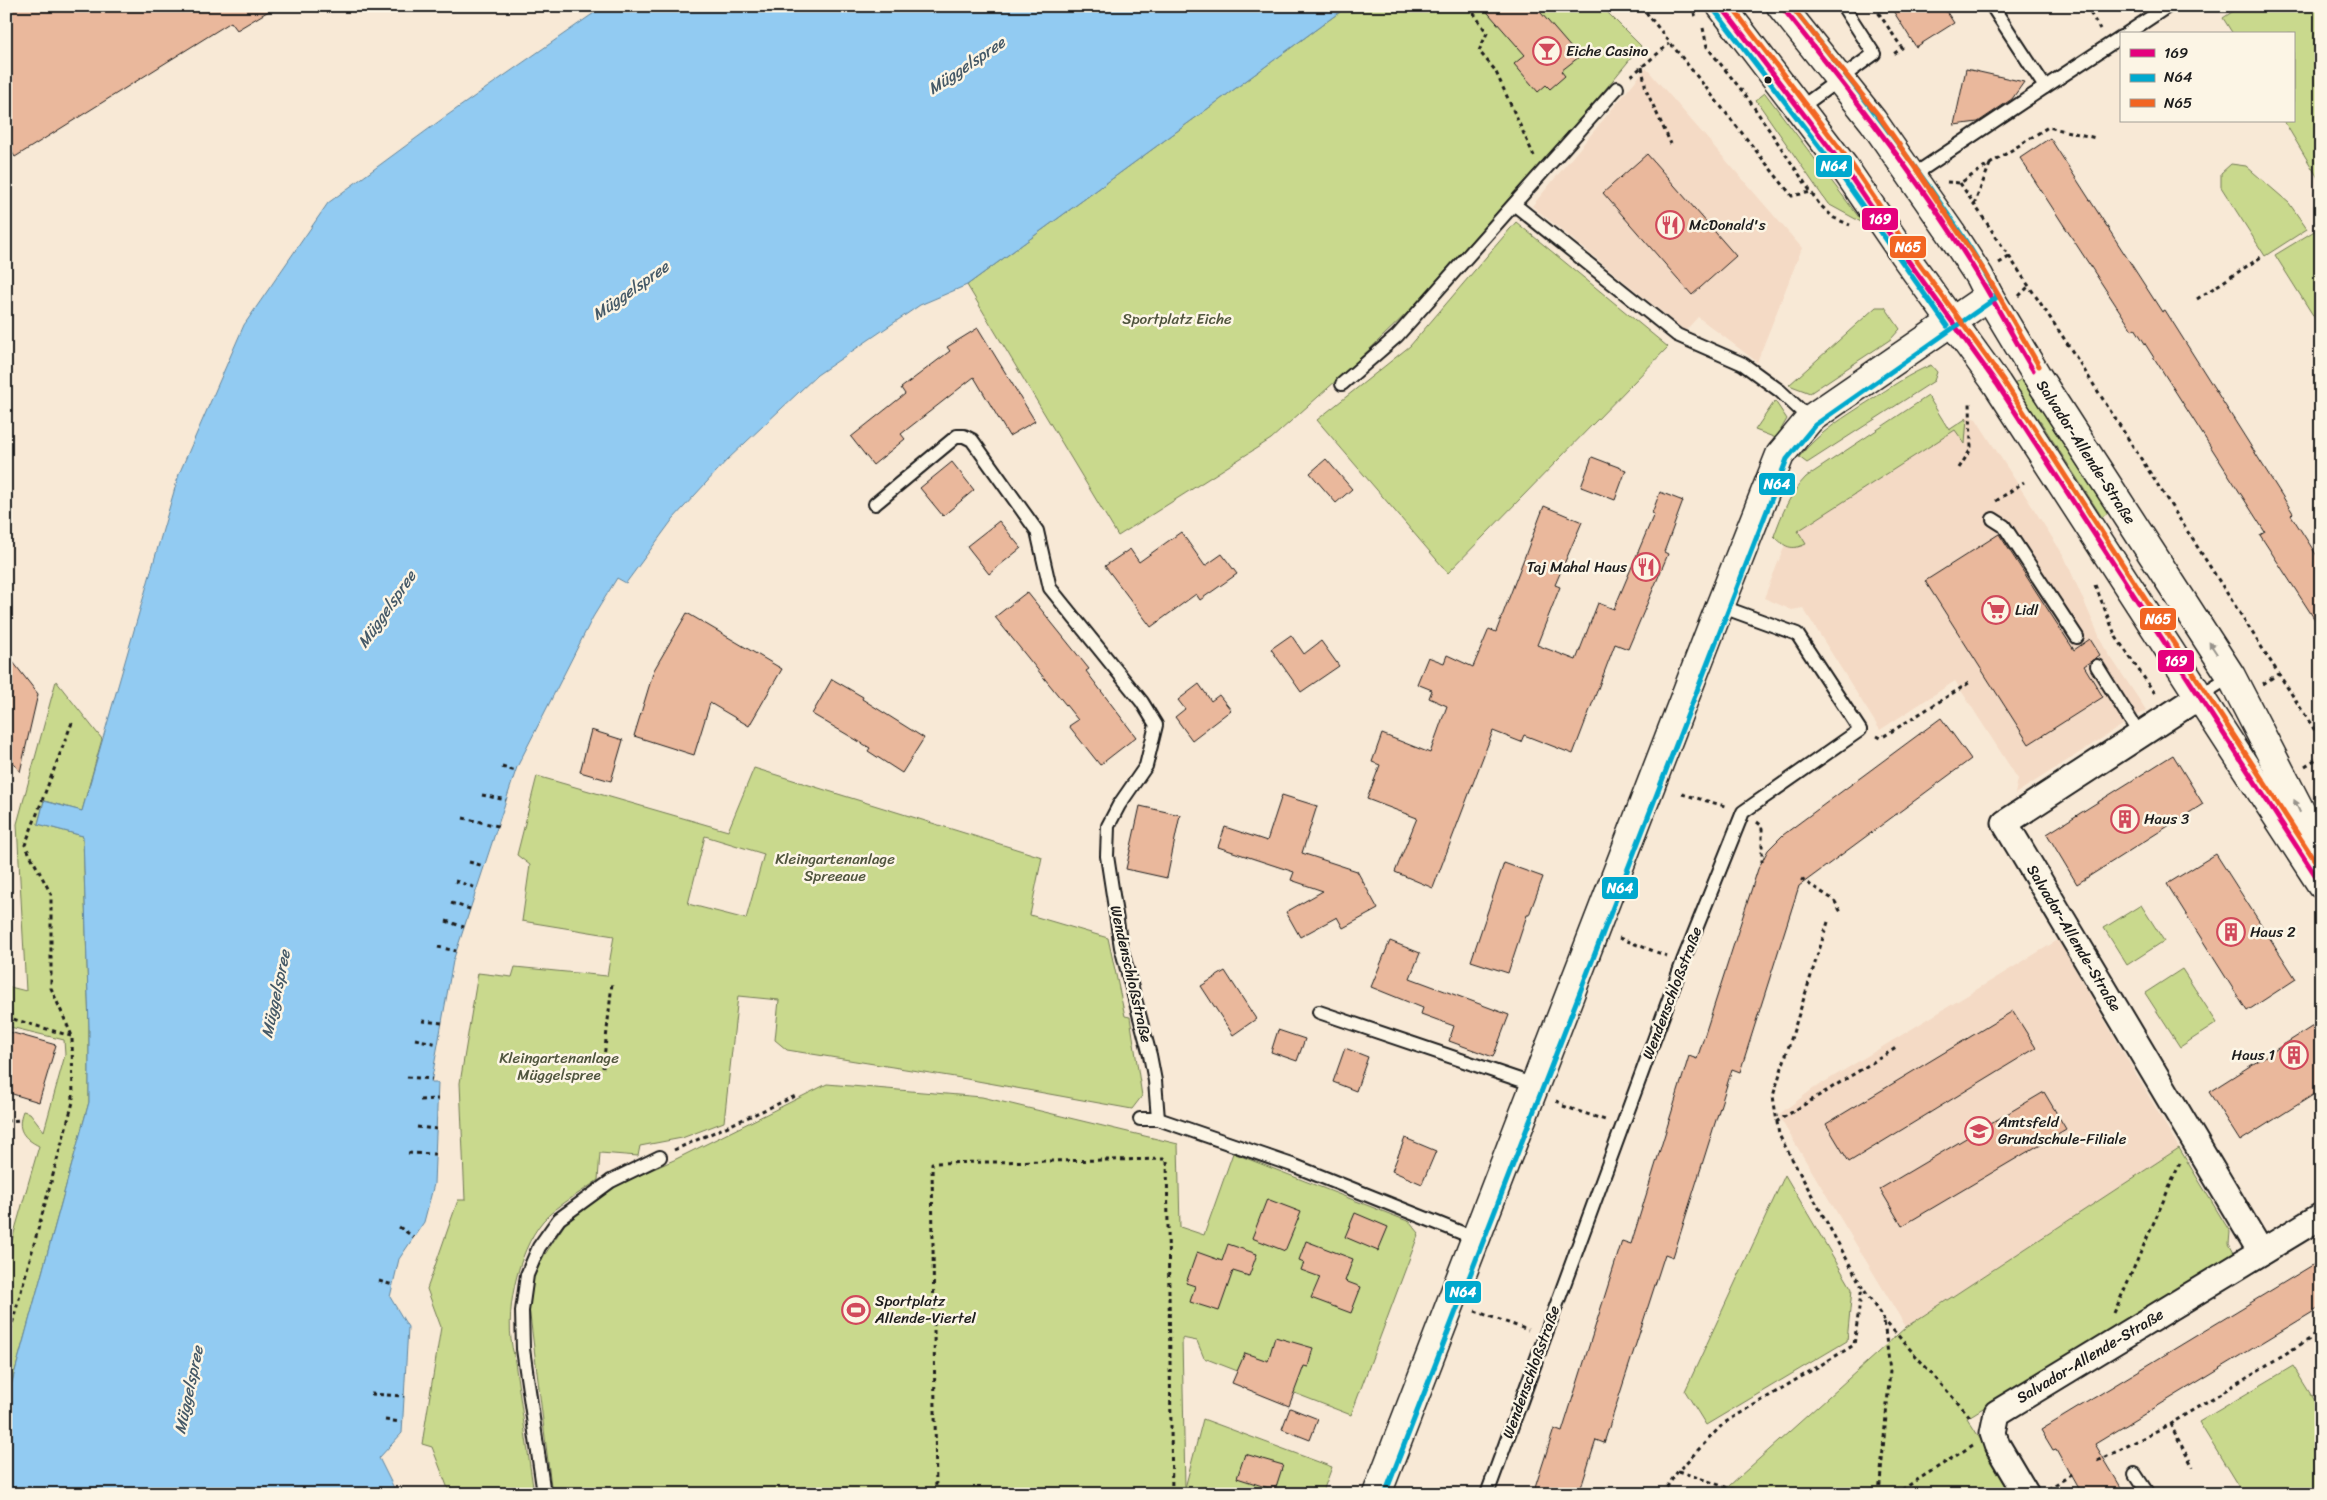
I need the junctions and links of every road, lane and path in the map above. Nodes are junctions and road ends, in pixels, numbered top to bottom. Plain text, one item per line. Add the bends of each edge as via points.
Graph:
1 (1470, 6) edge
2 (1641, 6) edge
3 (1689, 6) edge
4 (1721, 6) edge
5 (1781, 6) edge
6 (1844, 6) edge
7 (1874, 6) edge
8 (1992, 6) edge
9 (2086, 6) edge
10 (2168, 6) edge
11 (2129, 32) edge
12 (2115, 41) edge
13 (1669, 44) junction
14 (1889, 56) dead end
15 (1642, 67) junction
16 (1840, 78) junction
17 (2045, 87) junction
18 (1617, 88) joint
19 (1752, 93) dead end
20 (1747, 97) junction
21 (1800, 108) junction
22 (2096, 138) dead end
23 (1671, 144) dead end
24 (1990, 164) junction
25 (1547, 169) junction
26 (1912, 176) junction
27 (1811, 192) junction
28 (1515, 205) junction
29 (1974, 205) junction
30 (1853, 227) dead end
31 (2261, 257) dead end
32 (1989, 296) junction
33 (2197, 299) dead end
34 (1953, 322) junction
35 (1342, 384) dead end
36 (1970, 401) dead end
37 (1810, 419) junction
38 (1959, 468) dead end
39 (2024, 482) dead end
40 (875, 504) dead end
41 (1991, 504) dead end
42 (1993, 519) dead end
43 (2096, 587) dead end
44 (1720, 606) junction
45 (2077, 637) dead end
46 (2096, 666) dead end
47 (2231, 676) junction
48 (1972, 681) dead end
49 (2198, 697) junction
50 (2176, 711) junction
51 (73, 720) dead end
52 (1860, 730) junction
53 (2140, 734) junction
54 (2321, 740) edge
55 (2321, 756) edge
56 (2305, 766) dead end
57 (502, 767) dead end
58 (516, 772) dead end
59 (482, 795) dead end
60 (506, 800) dead end
61 (463, 818) dead end
62 (498, 826) dead end
63 (469, 862) dead end
64 (484, 866) dead end
65 (2318, 873) edge
66 (1802, 879) dead end
67 (455, 881) dead end
68 (477, 888) dead end
69 (451, 903) dead end
70 (470, 909) dead end
71 (1842, 914) dead end
72 (446, 921) dead end
73 (1828, 922) dead end
74 (464, 926) dead end
75 (1595, 929) junction
76 (438, 947) dead end
77 (456, 951) dead end
78 (1683, 961) junction
79 (612, 983) dead end
80 (1319, 1012) dead end
81 (6, 1017) edge
82 (422, 1021) dead end
83 (442, 1023) dead end
84 (72, 1036) junction
85 (415, 1039) dead end
86 (438, 1044) dead end
87 (1896, 1048) dead end
88 (603, 1068) dead end
89 (407, 1077) dead end
90 (432, 1079) dead end
91 (1535, 1085) junction
92 (798, 1095) dead end
93 (438, 1099) dead end
94 (420, 1100) dead end
95 (1563, 1106) dead end
96 (1140, 1119) dead end
97 (1158, 1119) junction
98 (20, 1120) dead end
99 (6, 1121) edge
100 (1776, 1122) junction
101 (1622, 1126) junction
102 (417, 1127) dead end
103 (436, 1130) dead end
104 (2198, 1146) junction
105 (408, 1153) dead end
106 (435, 1154) dead end
107 (660, 1157) joint
108 (2321, 1216) edge
109 (399, 1227) dead end
110 (414, 1237) dead end
111 (1477, 1238) junction
112 (2260, 1252) junction
113 (379, 1281) dead end
114 (393, 1285) dead end
115 (1862, 1287) junction
116 (1451, 1302) junction
117 (1884, 1320) junction
118 (2321, 1332) edge
119 (1544, 1335) junction
120 (2118, 1339) junction
121 (6, 1346) edge
122 (371, 1394) dead end
123 (404, 1396) dead end
124 (385, 1420) dead end
125 (402, 1422) dead end
126 (2170, 1424) junction
127 (1993, 1433) junction
128 (2098, 1461) dead end
129 (2193, 1467) dead end
130 (1678, 1471) junction
131 (2135, 1474) dead end
132 (2071, 1475) dead end
133 (544, 1494) edge
134 (936, 1494) edge
135 (1172, 1494) edge
136 (1377, 1494) edge
137 (1487, 1494) edge
138 (1662, 1494) edge
139 (1746, 1494) edge
140 (1879, 1494) edge
141 (1895, 1494) edge
142 (2026, 1494) edge
143 (2042, 1494) edge
144 (2148, 1494) edge

1 - 25 path via 1487,33 1479,51 1495,70 1532,154
2 - 13 path
3 - 20 path via 1703,27 1707,47
4 - 21 main road, Salvador-Allende-Straße
5 - 16 main road, Salvador-Allende-Straße
6 - 16 lane via 1874,54
7 - 14 path via 1902,48
8 - 17 lane
9 - 12 path
10 - 11 lane
12 - 17 lane
13 - 15 path
13 - 27 path via 1792,196
15 - 18 path
15 - 23 path via 1646,90
16 - 21 lane
16 - 26 main road, Salvador-Allende-Straße
17 - 26 lane
18 - 25 lane
19 - 20 path
20 - 27 path
21 - 34 main road, Salvador-Allende-Straße
22 - 24 path via 2048,127
24 - 29 path
24 - 29 path via 1960,183
25 - 28 lane
26 - 32 main road, Salvador-Allende-Straße
27 - 30 path via 1826,212
28 - 35 lane via 1397,336
28 - 37 lane via 1677,335 1743,364 1780,391
29 - 54 path via 2065,340
31 - 33 path
32 - 34 main road
47 -> 32 main road, Salvador-Allende-Straße
34 - 37 main road
34 - 49 main road, Salvador-Allende-Straße via 2060,478
36 - 38 path via 1971,449
37 - 44 main road via 1780,455
39 - 41 path
40 - 97 lane, Wendenschloßstraße via 957,436 972,440 1037,531 1050,588 1142,702 1156,725 1146,766 1118,805 1108,826 1107,856 1121,948 1150,1055
42 - 45 lane via 2004,526
43 - 50 path via 2116,637 2156,696
44 - 52 lane via 1797,634
44 - 75 main road
46 - 53 lane
47 - 49 lane, Salvador-Allende-Straße
65 -> 47 main road, Salvador-Allende-Straße via 2300,812
48 - 52 path via 1881,738
49 - 50 street, Salvador-Allende-Straße
49 - 65 main road, Salvador-Allende-Straße
50 - 53 street, Salvador-Allende-Straße
51 - 84 path via 25,845 51,894 51,988
52 - 78 lane, Wendenschloßstraße via 1743,812
53 - 104 street, Salvador-Allende-Straße via 2005,823
55 - 56 path
57 - 58 path
59 - 60 path
61 - 62 path
63 - 64 path
66 - 71 path via 1834,900
67 - 68 path
69 - 70 path
72 - 74 path
73 - 100 path via 1773,1096
75 - 78 path
75 - 91 main road
76 - 77 path
78 - 101 lane, Wendenschloßstraße
79 - 88 path
80 - 91 lane
81 - 84 path
82 - 83 path
84 - 121 path via 73,1102
85 - 86 path
87 - 100 path
89 - 90 path
91 - 111 main road
92 - 107 path
93 - 94 path
95 - 101 path
96 - 97 lane
97 - 111 lane via 1295,1166
98 - 99 path
100 - 115 path via 1786,1150
101 - 119 lane, Wendenschloßstraße
102 - 103 path
104 - 112 street, Salvador-Allende-Straße
104 - 120 path via 2181,1162 2110,1321
105 - 106 path
107 - 133 lane via 611,1181 558,1219 527,1275 522,1311 523,1349
108 - 112 street, Salvador-Allende-Straße
109 - 110 path
111 - 116 main road
112 - 120 street, Salvador-Allende-Straße
113 - 114 path
115 - 117 path
115 - 130 path via 1854,1345 1724,1423
116 - 119 path
116 - 136 main road
117 - 127 path via 1970,1418
117 - 140 path via 1890,1371
118 - 126 path
119 - 137 lane, Wendenschloßstraße
120 - 127 street, Salvador-Allende-Straße via 1997,1413
122 - 123 path
124 - 125 path
126 - 128 path
126 - 129 path
127 - 141 path
127 - 142 street
130 - 138 path
130 - 139 path
131 - 144 lane
132 - 143 path
134 - 135 path via 932,1163 1167,1159

